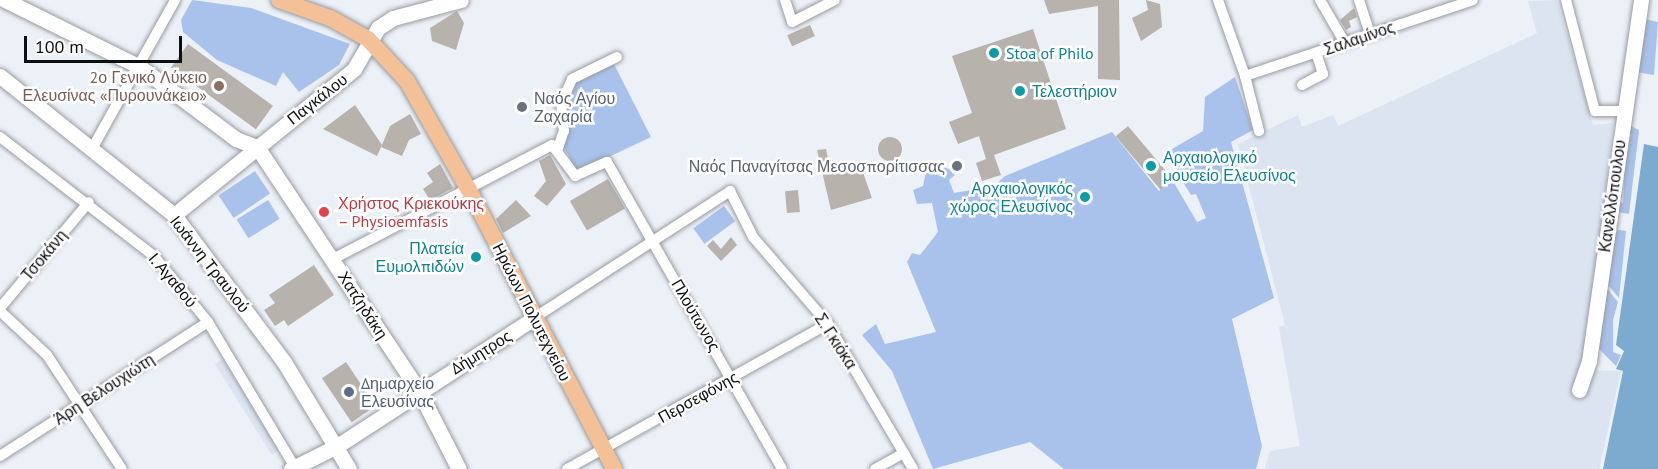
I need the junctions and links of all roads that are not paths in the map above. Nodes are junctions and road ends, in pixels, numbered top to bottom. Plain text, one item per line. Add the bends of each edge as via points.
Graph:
1 (5, 0) edge
2 (175, 0) edge
3 (458, 0) edge
4 (785, 0) edge
5 (835, 0) edge
6 (1218, 0) edge
7 (1320, 0) edge
8 (1359, 0) edge
9 (1473, 0) edge
10 (1566, 0) edge
11 (1641, 0) edge
12 (287, 1) edge
13 (1448, 4) edge
14 (1370, 34) junction
15 (368, 39) junction
16 (1345, 43) junction
17 (1316, 53) junction
18 (617, 57) dead end
19 (140, 67) junction
20 (0, 76) edge
21 (1245, 76) junction
22 (1302, 85) dead end
23 (1624, 111) junction
24 (1259, 130) dead end
25 (0, 137) edge
26 (93, 147) junction
27 (258, 147) junction
28 (558, 148) junction
29 (469, 190) junction
30 (730, 191) joint
31 (89, 202) junction
32 (174, 215) junction
33 (655, 243) junction
34 (333, 259) junction
35 (0, 309) edge
36 (534, 318) junction
37 (208, 322) junction
38 (828, 324) junction
39 (732, 378) junction
40 (1579, 390) dead end
41 (419, 391) junction
42 (82, 405) junction
43 (337, 446) junction
44 (603, 450) junction
45 (904, 453) junction
46 (0, 456) edge
47 (294, 468) edge
48 (122, 469) edge
49 (349, 469) edge
50 (459, 469) edge
51 (567, 469) edge
52 (614, 469) edge
53 (782, 469) edge
54 (874, 469) edge
55 (912, 469) edge

1 - 19 street
2 - 19 street
3 - 15 street, Παγκάλου via 393,18
4 - 5 street via 792,22
6 - 21 street
7 - 16 street
8 - 14 street
9 - 13 street, Σαλαμίνος
10 - 23 street via 1595,111
11 - 23 street, Κανελλόπουλου
12 - 15 main road
13 - 14 street, Σαλαμίνος
14 - 16 street, Σαλαμίνος
15 - 27 street, Παγκάλου via 354,69
15 - 29 main road, Ηρώων Πολυτεχνείου via 407,81
16 - 17 street, Σαλαμίνος
17 - 21 street, Σαλαμίνος
17 - 22 street via 1323,74
18 - 28 street via 572,80 561,103 564,131
19 - 26 street
19 - 27 street via 236,139
20 - 26 street, Ιωάννη Τραυλού
21 - 24 street
23 - 40 street, Κανελλόπουλου via 1589,361
25 - 31 street, Ι. Αγαθού
26 - 32 street, Ιωάννη Τραυλού
27 - 32 street, Παγκάλου
27 - 34 street, Χατζηδάκη
28 - 29 street via 552,145
28 - 33 street, Πλούτωνος via 575,176 607,162
29 - 34 street
29 - 36 main road, Ηρώων Πολυτεχνείου
30 - 33 street, Δήμητρος
30 - 38 street, Σ. Γκιόκα via 753,237
31 - 35 street, Τσοκάνη
31 - 37 street, Ι. Αγαθού via 154,256
32 - 43 street, Ιωάννη Τραυλού via 284,362
33 - 36 street, Δήμητρος
33 - 39 street, Πλούτωνος
34 - 41 street, Χατζηδάκη
35 - 42 street via 47,355
36 - 41 street, Δήμητρος
36 - 44 main road, Ηρώων Πολυτεχνείου
37 - 42 street, Άρη Βελουχιώτη
37 - 47 street, Ι. Αγαθού
38 - 39 street, Περσεφόνης
38 - 45 street, Σ. Γκιόκα
39 - 44 street, Περσεφόνης
39 - 53 street, Πλούτωνος
41 - 43 street, Δήμητρος
41 - 50 street, Χατζηδάκη
42 - 46 street, Άρη Βελουχιώτη
42 - 48 street
43 - 47 street, Δήμητρος
43 - 49 street, Ιωάννη Τραυλού
44 - 51 street, Περσεφόνης
44 - 52 main road, Ηρώων Πολυτεχνείου
45 - 54 street
45 - 55 street, Σ. Γκιόκα

